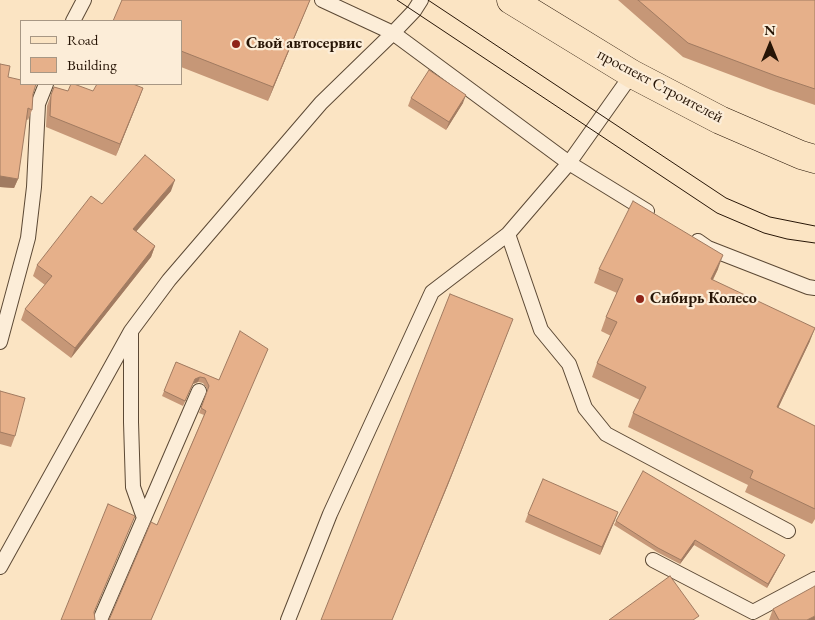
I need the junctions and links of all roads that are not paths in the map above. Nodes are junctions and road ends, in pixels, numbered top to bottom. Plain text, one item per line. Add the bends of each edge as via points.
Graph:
1 (84, 0) edge
2 (322, 0) edge
3 (422, 0) edge
4 (511, 0) edge
5 (74, 20) edge
6 (393, 33) junction
7 (632, 74) junction
8 (46, 85) edge
9 (815, 159) edge
10 (569, 163) junction
11 (659, 218) edge
12 (684, 233) edge
13 (508, 234) junction
14 (815, 288) edge
15 (131, 331) junction
16 (0, 342) edge
17 (199, 391) dead end
18 (144, 518) junction
19 (788, 531) dead end
20 (653, 560) dead end
21 (0, 567) edge
22 (815, 579) edge
23 (748, 616) edge
24 (100, 620) edge
25 (288, 620) edge

1 - 5 lane
2 - 6 lane
3 - 6 lane
4 - 7 main road, проспект Строителей
6 - 10 lane
6 - 15 lane via 321,103 169,280
7 - 9 main road, проспект Строителей via 720,120
7 - 10 lane
8 - 16 lane via 38,104 28,238
10 - 11 lane
10 - 13 lane
12 - 14 lane via 708,248
13 - 19 lane via 541,330 569,364 585,408 606,434
13 - 25 lane via 432,292 330,514
15 - 18 lane via 133,487
15 - 21 lane
17 - 18 lane
18 - 24 lane
20 - 23 lane
22 - 23 lane

